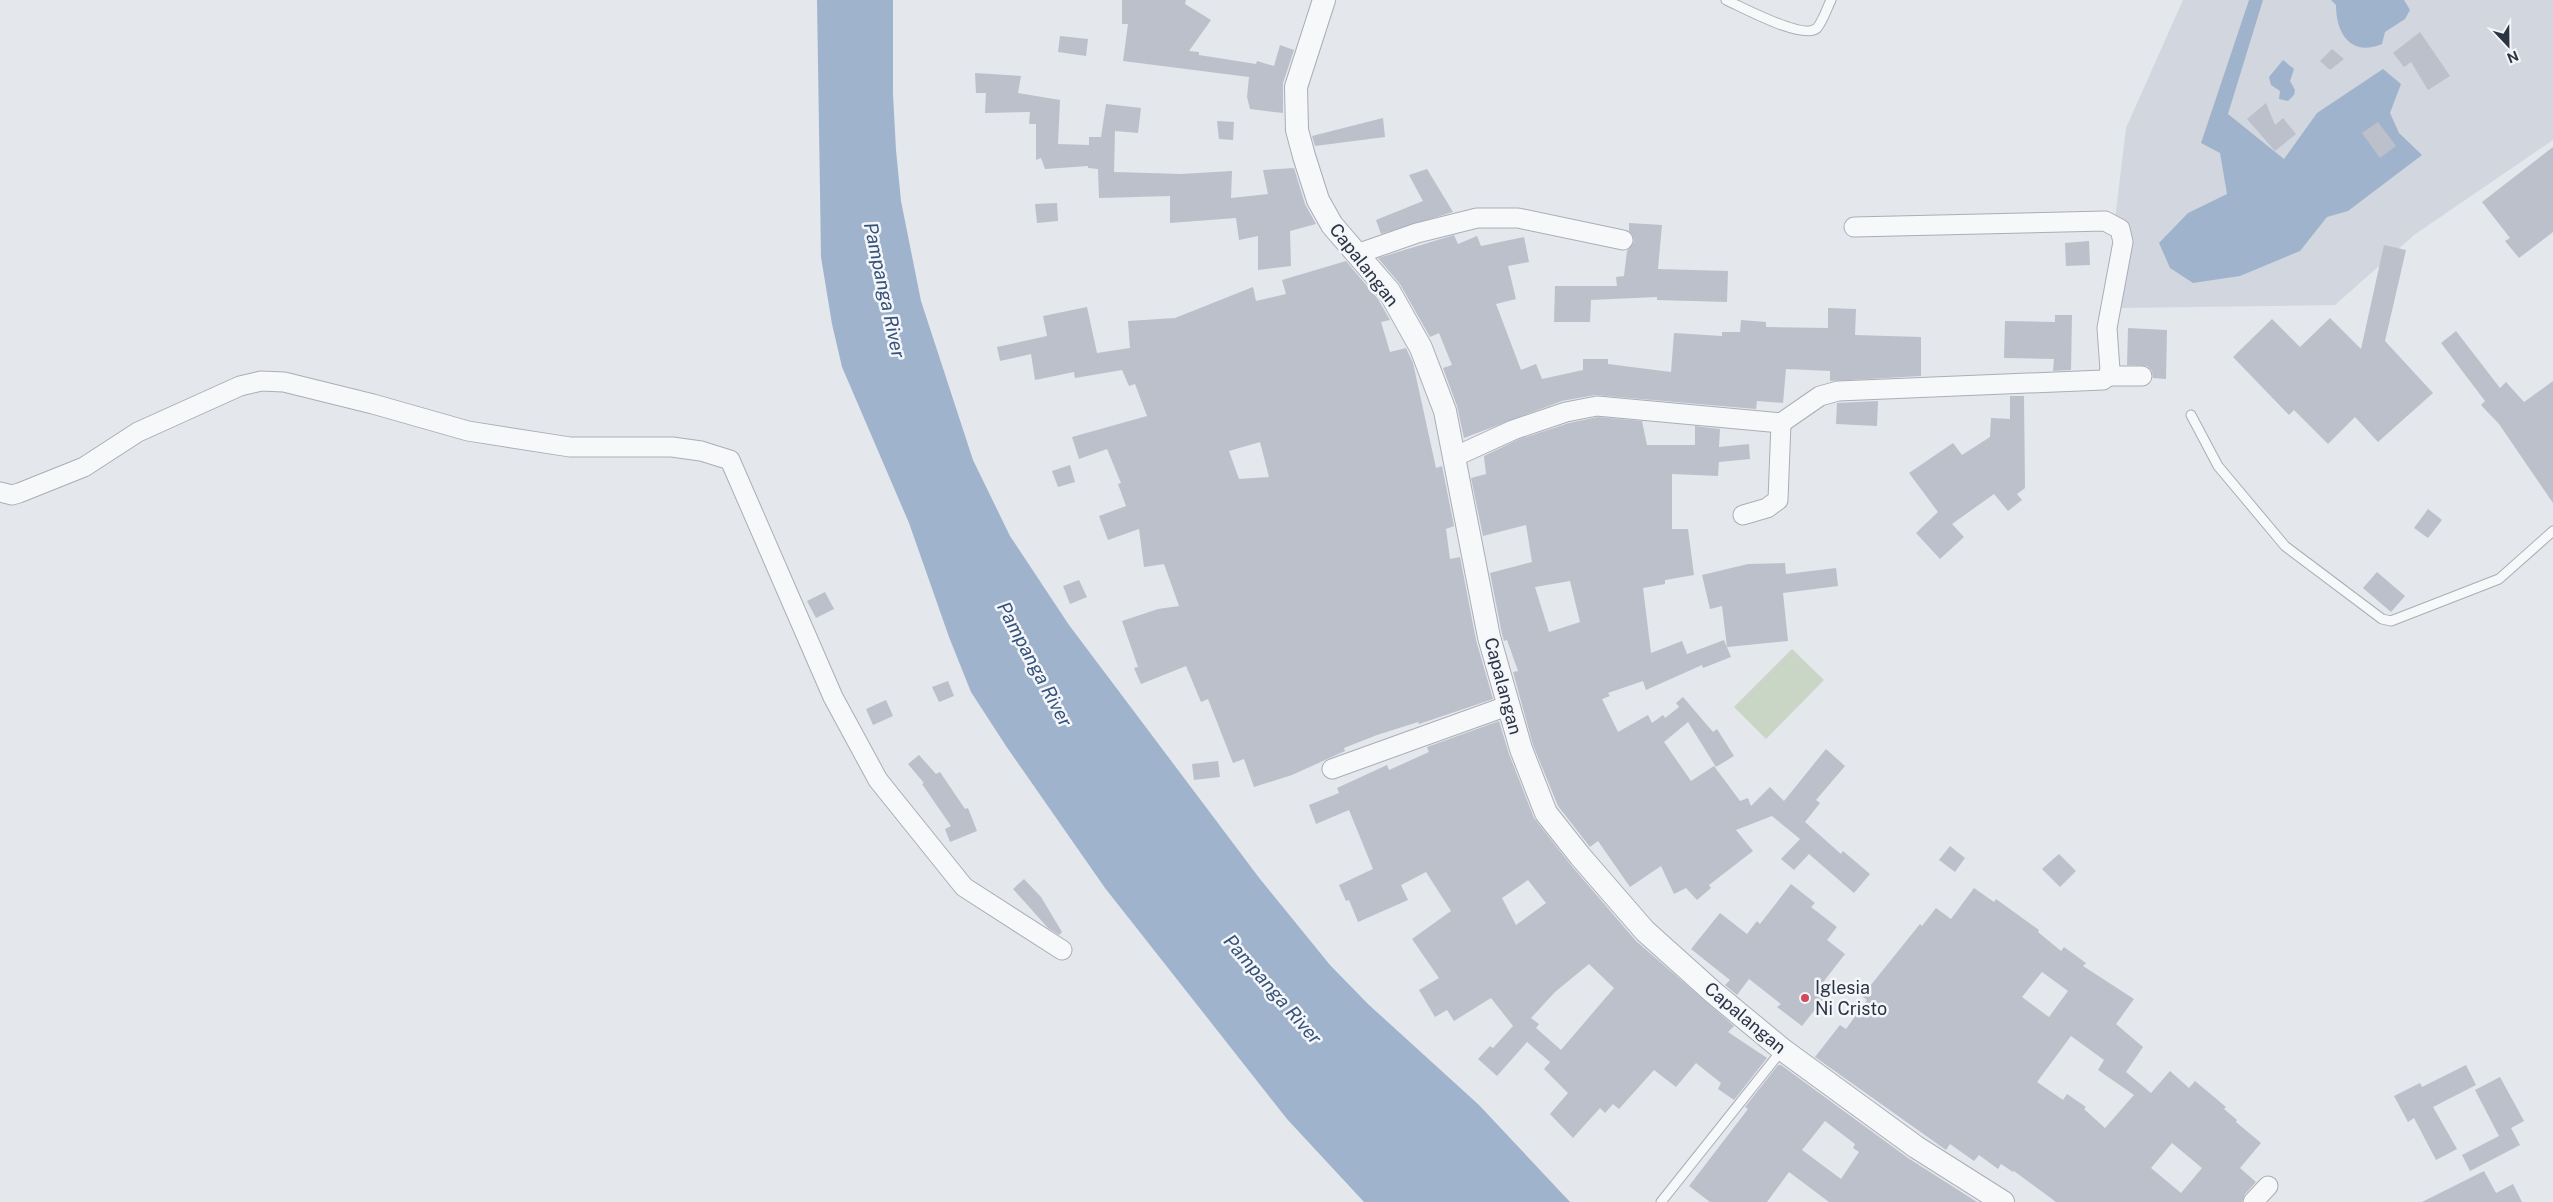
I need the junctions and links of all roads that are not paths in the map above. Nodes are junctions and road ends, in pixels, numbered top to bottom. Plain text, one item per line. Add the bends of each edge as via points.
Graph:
1 (1324, 0) edge
2 (1726, 0) edge
3 (1831, 0) edge
4 (1854, 227) dead end
5 (1623, 240) dead end
6 (1357, 254) junction
7 (2108, 376) junction
8 (2142, 376) dead end
9 (2191, 415) dead end
10 (1781, 422) junction
11 (1454, 457) junction
12 (0, 492) edge
13 (1743, 514) dead end
14 (2553, 531) edge
15 (1507, 706) junction
16 (1332, 769) dead end
17 (1062, 950) dead end
18 (1783, 1050) junction
19 (2268, 1186) dead end
20 (1661, 1202) edge
21 (2003, 1202) edge
22 (2254, 1202) edge

1 - 6 street, Capalangan via 1296,87 1297,130 1318,200 1332,225
2 - 3 lane via 1796,31 1810,32 1816,28
4 - 7 street via 2105,221 2120,229 2124,242 2107,328
5 - 6 street via 1518,218 1477,218 1417,233
6 - 11 street, Capalangan via 1389,291 1421,348 1445,411
7 - 8 street
7 - 10 street via 2103,380 1838,391 1820,396
9 - 14 lane via 2218,466 2286,546 2382,619 2391,620 2500,579
10 - 11 street via 1597,406 1521,427
10 - 13 street via 1778,500 1767,508
11 - 15 street, Capalangan via 1489,637
12 - 17 street via 19,493 84,468 138,432 260,380 284,382 468,431 570,447 672,447 730,460 833,697 878,780 964,887
15 - 16 street
15 - 18 street, Capalangan via 1546,813 1580,856 1645,931
18 - 20 lane
18 - 21 street, Capalangan via 1916,1147
19 - 22 street

